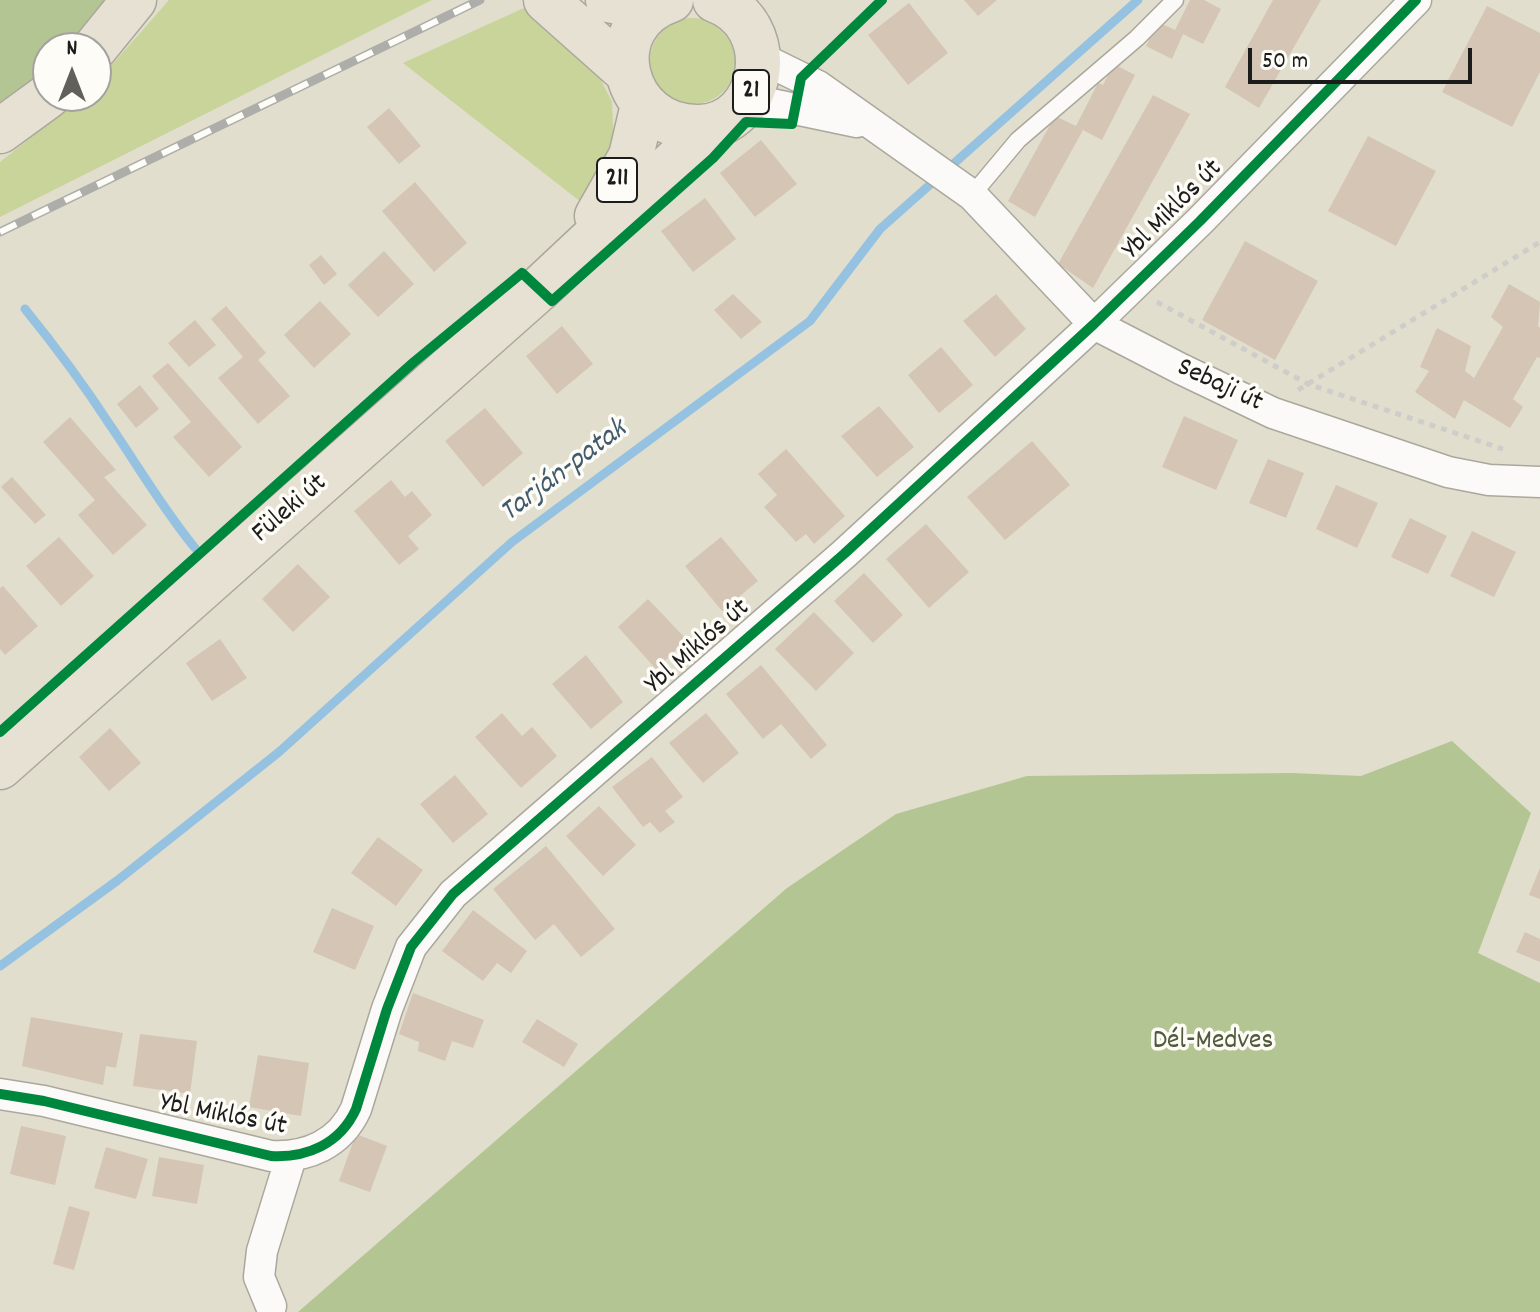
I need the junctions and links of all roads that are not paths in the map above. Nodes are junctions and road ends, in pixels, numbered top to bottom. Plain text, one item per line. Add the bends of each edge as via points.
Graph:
1 (134, 0) edge
2 (546, 0) edge
3 (608, 0) edge
4 (715, 0) edge
5 (1175, 0) edge
6 (1416, 0) edge
7 (662, 5) edge
8 (761, 30) edge
9 (108, 32) edge
10 (635, 88) junction
11 (747, 99) junction
12 (32, 109) edge
13 (871, 125) junction
14 (704, 127) junction
15 (0, 131) edge
16 (953, 182) junction
17 (578, 250) junction
18 (1094, 324) junction
19 (1540, 482) edge
20 (0, 767) edge
21 (0, 1094) edge
22 (291, 1157) junction
23 (271, 1306) dead end

1 - 9 main road
2 - 10 main road, 21
3 - 7 main road
4 - 8 main road, 21
5 - 16 lane via 1018,140
6 - 18 street, Ybl Miklós út
7 - 10 main road, Füleki út via 634,31 629,44
8 - 11 main road, 21 via 757,79
8 - 13 street, Sebaji út via 818,86
10 - 14 main road, 21 via 660,119 681,127
10 - 17 main road, Füleki út / 211 via 631,156
11 - 13 street
11 - 14 main road, Füleki út / 21 via 728,118
12 - 15 main road
13 - 16 street, Sebaji út
14 - 17 main road, Füleki út / 211 via 684,153
16 - 18 street, Sebaji út
17 - 20 main road, Füleki út / 211
18 - 19 street, Sebaji út via 1266,410 1448,472
18 - 22 street, Ybl Miklós út via 844,554 453,894 411,947 350,1121 331,1142
21 - 22 street, Ybl Miklós út
22 - 23 street, Ybl Miklós út via 262,1251 259,1277

